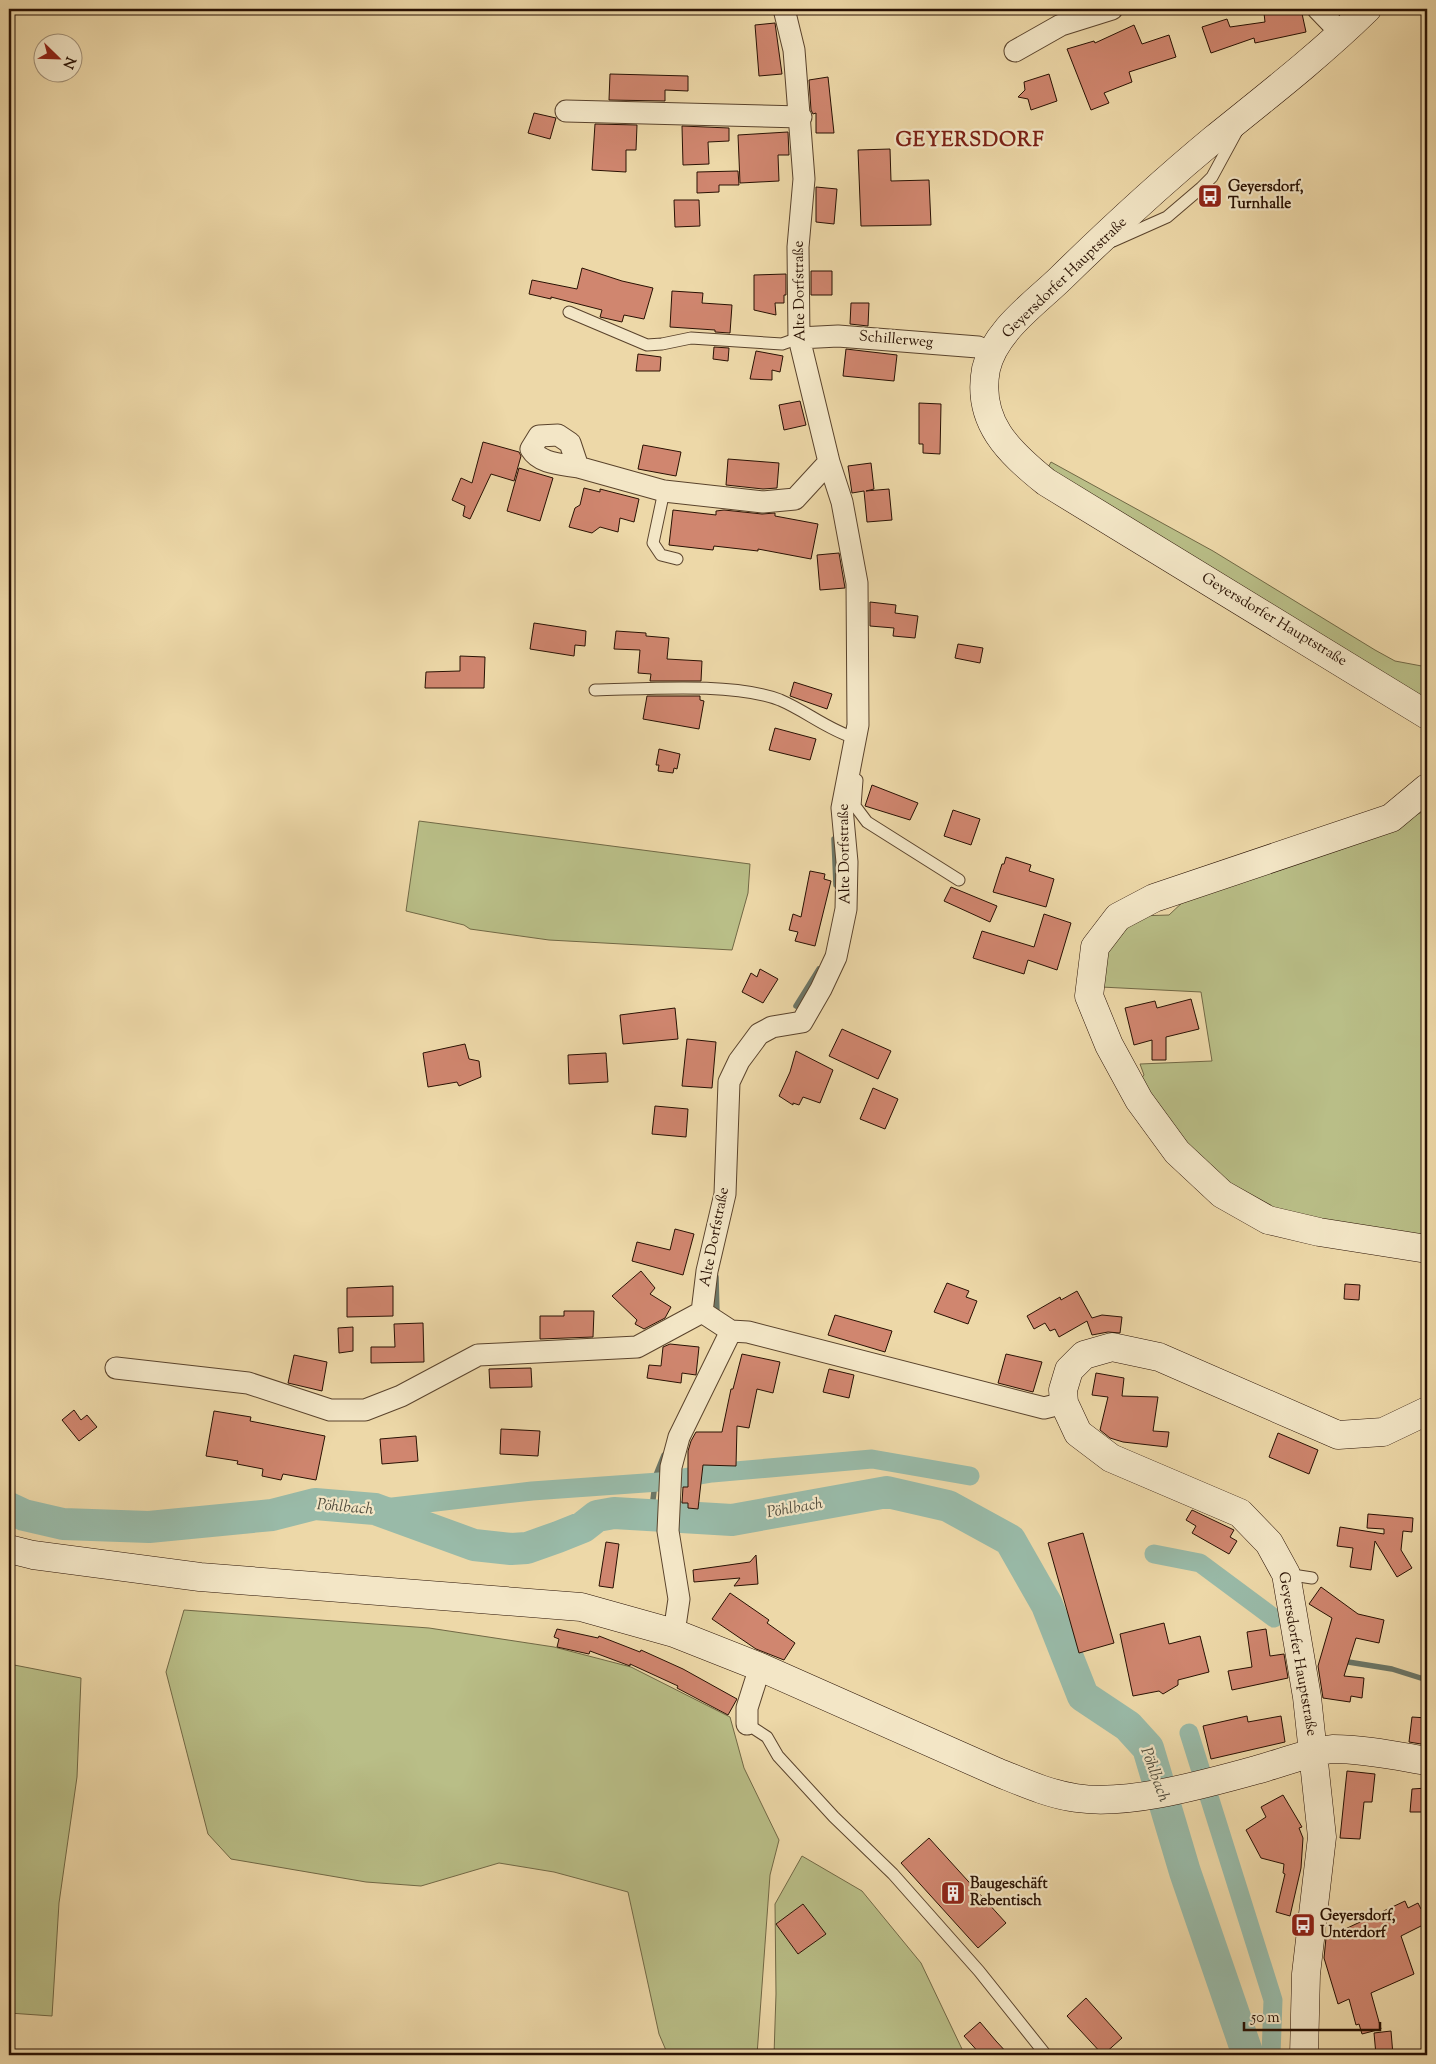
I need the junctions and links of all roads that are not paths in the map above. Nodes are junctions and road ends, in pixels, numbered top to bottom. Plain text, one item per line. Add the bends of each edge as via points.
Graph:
1 (784, 9) edge
2 (1112, 9) edge
3 (1318, 9) edge
4 (1367, 9) edge
5 (1342, 34) junction
6 (1015, 51) dead end
7 (566, 111) dead end
8 (801, 117) junction
9 (569, 312) dead end
10 (799, 338) junction
11 (992, 353) junction
12 (829, 462) junction
13 (578, 467) dead end
14 (664, 491) junction
15 (677, 559) dead end
16 (595, 690) dead end
17 (1427, 715) edge
18 (854, 743) junction
19 (1427, 788) edge
20 (959, 880) dead end
21 (1427, 1249) edge
22 (702, 1312) junction
23 (731, 1331) junction
24 (116, 1368) dead end
25 (1064, 1403) junction
26 (1427, 1411) edge
27 (9, 1549) edge
28 (1286, 1574) junction
29 (1312, 1578) dead end
30 (674, 1633) junction
31 (760, 1667) junction
32 (747, 1724) joint
33 (1314, 1754) junction
34 (1427, 1762) edge
35 (1046, 2055) edge
36 (1304, 2055) edge

1 - 8 street, Alte Dorfstraße via 794,50
2 - 6 street via 1061,25
3 - 5 street
4 - 5 main road, Geyersdorfer Hauptstraße
5 - 11 main road, Geyersdorfer Hauptstraße via 1213,140 1089,251 1010,328
7 - 8 street
8 - 10 street, Alte Dorfstraße via 804,179 798,247
9 - 10 lane via 647,345 691,338 782,344
10 - 11 street, Schillerweg via 838,336 978,347
10 - 12 street, Alte Dorfstraße
11 - 17 main road, Geyersdorfer Hauptstraße via 986,369 985,398 994,430 1023,464 1046,482
12 - 14 street via 795,499 764,502
12 - 18 street, Alte Dorfstraße via 842,502 857,583 858,725
13 - 14 street
14 - 15 lane via 653,543 661,555
16 - 18 lane via 741,691 779,700 820,720
18 - 20 lane via 857,770 855,806 867,822
18 - 22 street, Alte Dorfstraße via 842,808 847,862 846,908 836,957 802,1022 772,1027 759,1034 739,1061 730,1082 726,1194 707,1271
19 - 21 main road via 1391,818 1154,898 1118,917 1095,947 1089,996 1109,1045 1139,1100 1177,1152 1222,1194 1268,1220 1319,1232
22 - 23 street
22 - 24 street via 637,1347 478,1355 400,1396 365,1410 330,1410 248,1383
23 - 25 street via 748,1332 1044,1408
23 - 30 street via 679,1437 671,1472 668,1531 679,1600
25 - 26 main road via 1063,1390 1069,1370 1084,1355 1112,1347 1159,1357 1338,1435 1383,1432
25 - 28 main road, Geyersdorfer Hauptstraße via 1078,1433 1111,1458 1240,1513 1269,1543
27 - 30 main road via 200,1577 582,1608
28 - 29 lane
28 - 33 main road, Geyersdorfer Hauptstraße
30 - 31 main road
31 - 32 street via 747,1708
31 - 33 main road via 1035,1788 1075,1798 1102,1800 1144,1795 1226,1778
32 - 35 lane via 767,1737 778,1756 834,1817 893,1874 979,1971
33 - 34 main road via 1331,1749 1396,1755
33 - 36 main road, Geyersdorfer Hauptstraße via 1322,1837 1306,1974

